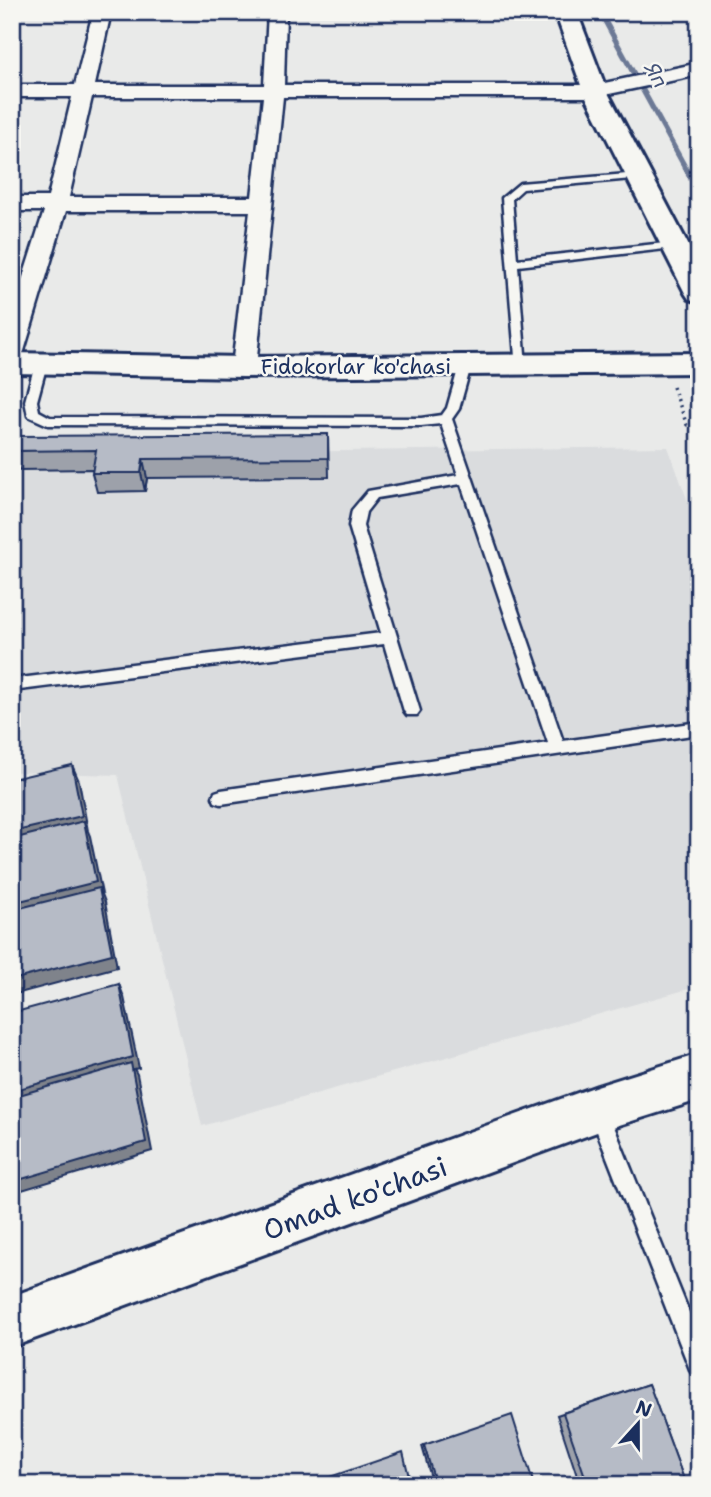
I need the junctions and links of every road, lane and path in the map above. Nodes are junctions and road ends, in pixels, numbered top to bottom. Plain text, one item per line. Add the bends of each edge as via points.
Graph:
1 (102, 12) edge
2 (277, 12) edge
3 (566, 12) edge
4 (699, 69) edge
5 (274, 90) junction
6 (12, 91) edge
7 (84, 91) junction
8 (595, 91) junction
9 (639, 176) junction
10 (12, 204) edge
11 (57, 204) junction
12 (260, 204) junction
13 (674, 244) junction
14 (514, 263) junction
15 (699, 293) edge
16 (12, 351) edge
17 (699, 363) edge
18 (26, 364) edge
19 (665, 365) junction
20 (465, 366) junction
21 (520, 366) junction
22 (244, 367) junction
23 (446, 419) junction
24 (699, 424) edge
25 (467, 478) junction
26 (390, 638) junction
27 (12, 685) edge
28 (412, 711) dead end
29 (699, 727) edge
30 (557, 747) junction
31 (222, 797) dead end
32 (699, 1077) edge
33 (597, 1109) junction
34 (12, 1322) edge
35 (699, 1364) edge

1 - 7 street
2 - 5 street
3 - 8 main road
4 - 8 street
5 - 7 street
5 - 8 street
5 - 12 street
6 - 7 street
7 - 11 street
8 - 9 main road
9 - 13 main road
9 - 14 lane via 520,186 507,198
10 - 11 street
11 - 12 street
11 - 16 street
12 - 22 street
13 - 14 lane
13 - 15 main road
14 - 21 lane
17 - 19 main road, Fidokorlar ko'chasi
18 - 22 main road, Fidokorlar ko'chasi
18 - 23 lane via 33,413 48,421
19 - 21 main road, Fidokorlar ko'chasi
19 - 24 path via 687,425
20 - 21 main road, Fidokorlar ko'chasi
20 - 22 main road, Fidokorlar ko'chasi
20 - 23 lane via 453,410
23 - 25 lane
25 - 26 lane via 373,494 359,510 356,526
25 - 30 lane
26 - 27 lane
26 - 28 lane
29 - 30 lane
30 - 31 lane
32 - 33 main road, Omad ko'chasi
33 - 34 main road, Omad ko'chasi
33 - 35 lane

